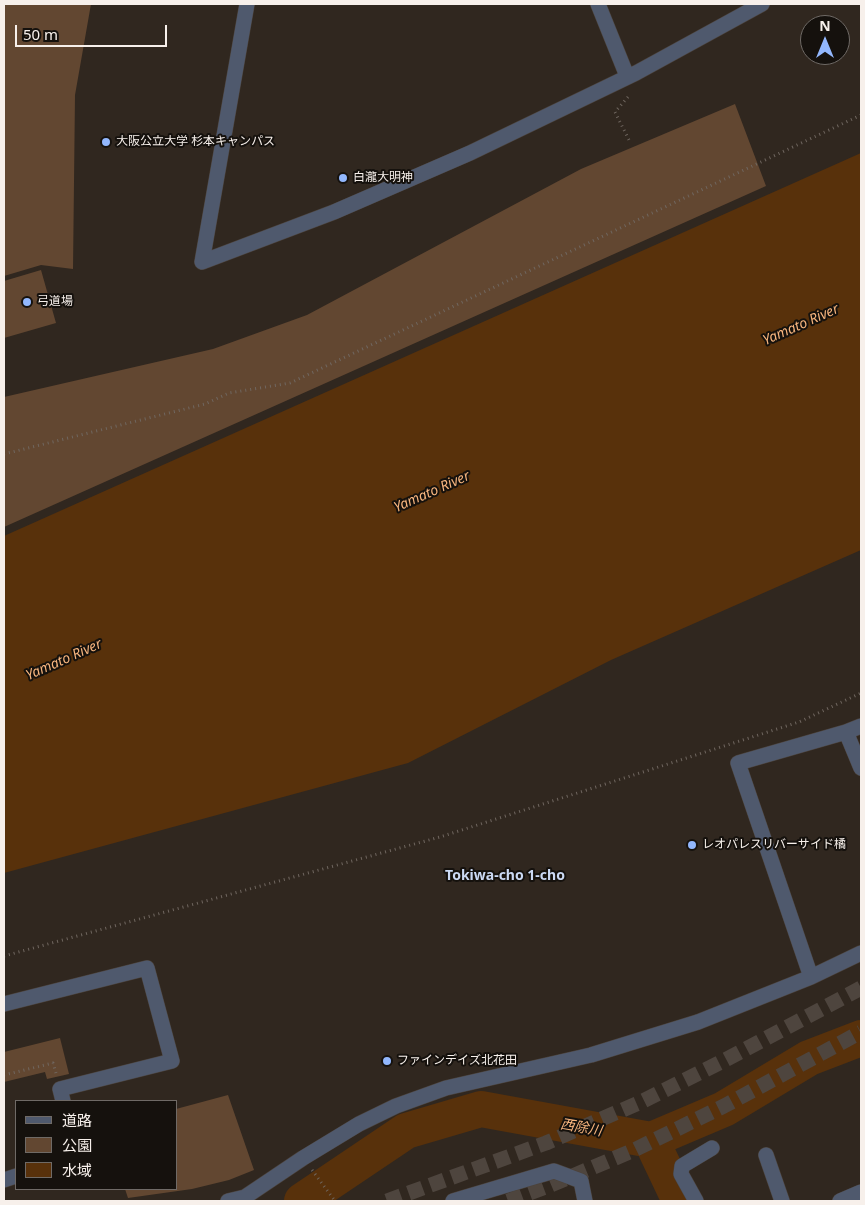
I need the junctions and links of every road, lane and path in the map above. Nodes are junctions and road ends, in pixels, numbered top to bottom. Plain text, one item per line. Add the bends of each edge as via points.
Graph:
1 (247, 4) edge
2 (598, 4) edge
3 (762, 4) edge
4 (627, 76) junction
5 (615, 112) dead end
6 (861, 115) edge
7 (630, 142) dead end
8 (4, 454) edge
9 (861, 693) edge
10 (861, 726) edge
11 (846, 732) junction
12 (861, 768) edge
13 (861, 953) edge
14 (4, 956) edge
15 (811, 977) junction
16 (4, 1004) edge
17 (4, 1075) edge
18 (61, 1095) edge
19 (712, 1148) dead end
20 (766, 1154) dead end
21 (303, 1158) junction
22 (861, 1192) edge
23 (228, 1201) edge
24 (335, 1201) edge
25 (453, 1201) edge
26 (585, 1201) edge
27 (696, 1201) edge
28 (782, 1201) edge
29 (840, 1201) edge

1 - 4 street via 202,262 334,212 461,157
2 - 4 street
3 - 4 street
5 - 7 path
6 - 8 path via 290,383 229,393 205,404
9 - 14 path via 799,722 440,837
10 - 11 street
11 - 12 street
11 - 15 street via 738,763
13 - 15 street
15 - 21 street via 680,1028 591,1055 446,1088 366,1120
16 - 18 street via 147,968 172,1060
17 - 18 path via 53,1062
19 - 27 street via 682,1166 681,1174
20 - 28 street
21 - 23 street via 245,1197
21 - 24 path
22 - 29 street
25 - 26 street via 554,1171 580,1181

